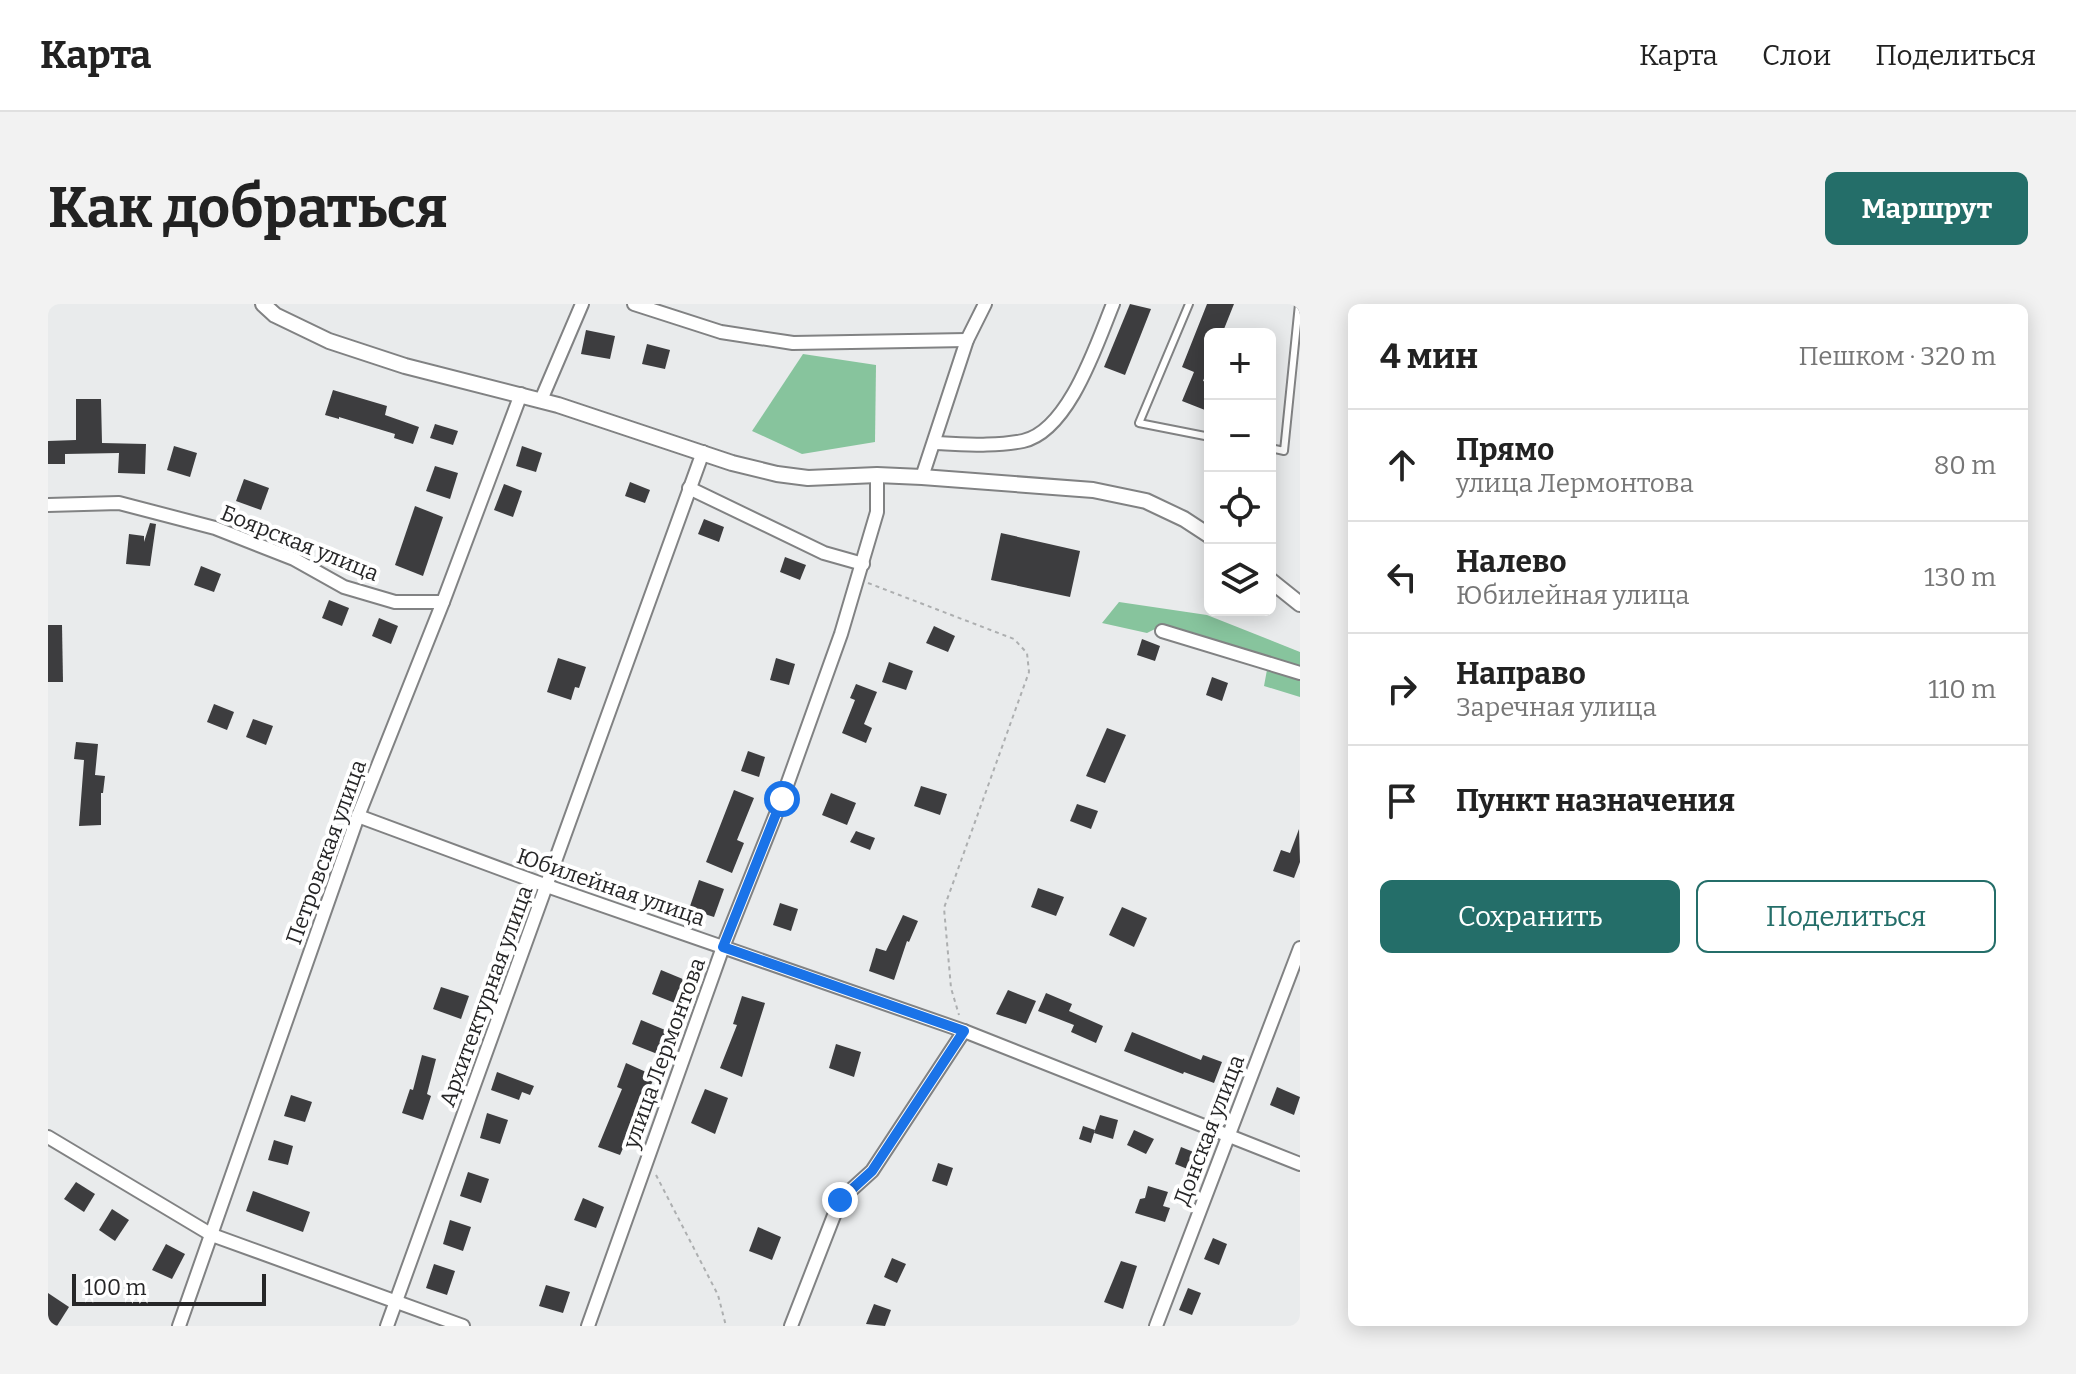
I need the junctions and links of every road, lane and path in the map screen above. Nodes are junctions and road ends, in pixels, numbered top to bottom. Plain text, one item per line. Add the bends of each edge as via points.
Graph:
1 (263, 304) edge
2 (582, 304) edge
3 (634, 304) edge
4 (985, 304) edge
5 (1113, 304) edge
6 (1189, 304) edge
7 (1299, 304) edge
8 (967, 340) junction
9 (521, 394) junction
10 (541, 400) junction
11 (1204, 436) edge
12 (935, 443) junction
13 (1276, 449) edge
14 (703, 452) junction
15 (877, 475) junction
16 (922, 477) junction
17 (689, 488) junction
18 (48, 505) edge
19 (1204, 532) edge
20 (863, 564) junction
21 (858, 579) junction
22 (1276, 585) edge
23 (443, 602) junction
24 (1300, 604) edge
25 (1162, 631) dead end
26 (1300, 673) edge
27 (358, 816) junction
28 (547, 886) junction
29 (723, 947) junction
30 (1300, 948) edge
31 (964, 1031) junction
32 (1228, 1134) junction
33 (48, 1137) edge
34 (648, 1159) junction
35 (1300, 1164) edge
36 (212, 1235) junction
37 (397, 1301) junction
38 (179, 1326) edge
39 (387, 1326) edge
40 (463, 1326) edge
41 (588, 1326) edge
42 (726, 1326) edge
43 (791, 1326) edge
44 (1156, 1326) edge

1 - 9 street via 329,341
2 - 10 street
3 - 8 street via 721,332 793,343
4 - 8 street
5 - 12 street via 1084,375 1058,419 1026,441
6 - 11 lane via 1139,423
7 - 13 lane via 1284,451
8 - 12 street
9 - 10 street
9 - 23 street, Петровская улица
10 - 14 street
12 - 16 street
14 - 15 street via 777,474
14 - 17 street, Архитектурная улица
15 - 16 street
15 - 20 street, улица Лермонтова via 877,512
16 - 19 street via 1093,490 1146,501
17 - 20 street via 824,553
17 - 28 street, Архитектурная улица
18 - 23 street, Боярская улица via 119,503 215,528 294,559 344,587 395,602
20 - 21 street, улица Лермонтова
21 - 29 street, улица Лермонтова via 782,799
21 - 31 path via 1014,639 1027,653 1029,672 944,908 951,988
22 - 24 street
23 - 27 street, Петровская улица
25 - 26 street
27 - 28 street, Юбилейная улица
27 - 36 street, Петровская улица
28 - 29 street, Юбилейная улица
28 - 37 street, Архитектурная улица
29 - 31 street, Юбилейная улица
29 - 34 street, улица Лермонтова
30 - 32 street, Донская улица
31 - 32 street, Юбилейная улица
31 - 43 street via 872,1171 840,1200
32 - 35 street, Юбилейная улица
32 - 44 street, Донская улица
33 - 36 street
34 - 41 street, улица Лермонтова
34 - 42 path via 718,1295
36 - 37 street
36 - 38 street, Петровская улица
37 - 39 street, Архитектурная улица
37 - 40 street

